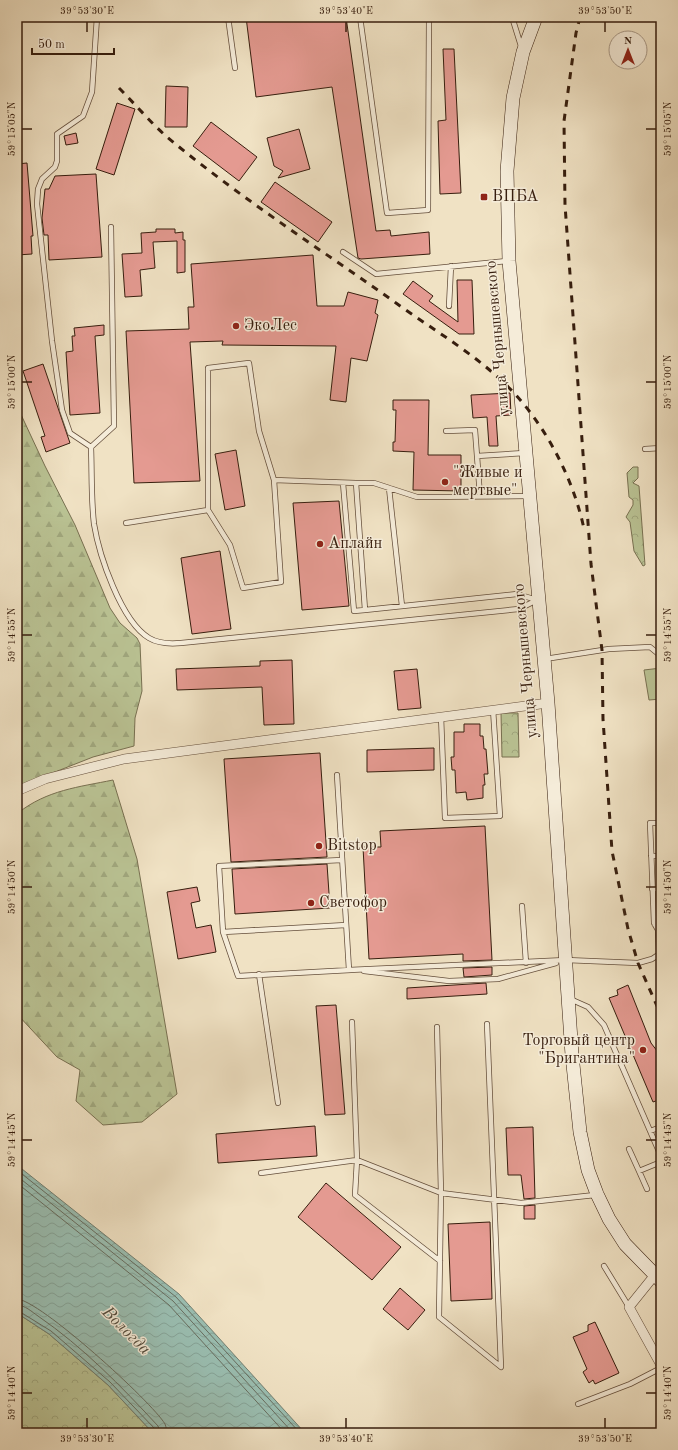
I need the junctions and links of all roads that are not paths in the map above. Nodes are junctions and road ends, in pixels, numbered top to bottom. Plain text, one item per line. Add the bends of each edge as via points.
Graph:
1 (97, 17) edge
2 (228, 17) edge
3 (360, 17) edge
4 (429, 17) edge
5 (512, 17) edge
6 (536, 17) edge
7 (523, 52) junction
8 (235, 68) dead end
9 (111, 227) dead end
10 (343, 252) dead end
11 (508, 261) junction
12 (451, 266) junction
13 (449, 306) dead end
14 (446, 431) dead end
15 (91, 447) junction
16 (661, 448) edge
17 (645, 449) dead end
18 (525, 453) junction
19 (477, 456) junction
20 (274, 480) junction
21 (343, 483) junction
22 (356, 483) junction
23 (389, 488) junction
24 (480, 496) junction
25 (528, 496) junction
26 (208, 510) junction
27 (126, 523) dead end
28 (537, 600) junction
29 (402, 606) junction
30 (365, 610) junction
31 (661, 656) edge
32 (543, 660) junction
33 (548, 703) junction
34 (493, 710) junction
35 (441, 716) junction
36 (337, 775) dead end
37 (17, 791) edge
38 (661, 823) edge
39 (651, 856) junction
40 (661, 856) edge
41 (342, 860) junction
42 (652, 889) junction
43 (661, 889) edge
44 (522, 906) dead end
45 (661, 922) edge
46 (654, 923) junction
47 (346, 925) junction
48 (223, 932) junction
49 (660, 953) edge
50 (566, 960) junction
51 (526, 963) junction
52 (349, 970) junction
53 (259, 974) junction
54 (568, 998) junction
55 (352, 1022) dead end
56 (486, 1024) dead end
57 (437, 1027) dead end
58 (278, 1103) dead end
59 (661, 1127) edge
60 (650, 1131) junction
61 (629, 1149) dead end
62 (661, 1156) edge
63 (357, 1160) junction
64 (661, 1162) edge
65 (639, 1171) junction
66 (261, 1173) dead end
67 (647, 1189) dead end
68 (441, 1193) junction
69 (597, 1194) junction
70 (494, 1200) junction
71 (440, 1262) junction
72 (604, 1266) dead end
73 (657, 1279) edge
74 (629, 1307) junction
75 (658, 1352) edge
76 (661, 1367) edge
77 (578, 1404) dead end

1 - 15 lane via 92,92 83,116 57,134 57,161 55,167 42,180 38,189 37,204 62,410 70,433
2 - 8 lane
3 - 4 lane via 387,213 428,210
5 - 7 lane
6 - 7 main road, улица Чернышевского
7 - 11 main road, улица Чернышевского via 513,98 508,146
9 - 15 lane via 114,426
10 - 12 lane via 376,274
11 - 12 lane
11 - 18 main road, улица Чернышевского
12 - 13 lane
14 - 19 lane via 475,430
15 - 28 lane via 94,524 108,576 136,626 149,638 166,644 519,609
16 - 17 lane
18 - 19 lane
18 - 25 main road, улица Чернышевского
19 - 24 lane
20 - 21 lane
20 - 26 lane via 281,582 243,588 230,545
20 - 26 lane via 259,431 249,363 208,368
21 - 22 lane
21 - 30 lane via 354,611
22 - 23 lane via 374,482
22 - 30 lane
23 - 24 lane via 417,497
23 - 29 lane
24 - 25 lane
25 - 28 main road, улица Чернышевского
26 - 27 lane
28 - 29 lane via 517,594
28 - 32 main road, улица Чернышевского
29 - 30 lane
31 - 32 lane via 650,647 609,649
32 - 33 main road, улица Чернышевского
33 - 34 street
33 - 50 main road, улица Чернышевского
34 - 35 street
34 - 35 lane via 500,816 445,818
35 - 37 street via 124,759 45,779
36 - 41 lane
38 - 39 lane via 650,823
39 - 40 lane
39 - 42 lane
41 - 47 lane
41 - 48 lane via 218,866
42 - 43 lane
42 - 46 lane
44 - 51 lane
45 - 46 lane
46 - 49 lane via 658,930
47 - 48 lane
47 - 52 lane
48 - 53 lane via 238,976
49 - 50 lane via 652,959 638,963
50 - 51 lane
50 - 52 lane via 498,979 449,981
50 - 54 main road, улица Чернышевского
51 - 52 lane
52 - 53 lane
53 - 58 lane
54 - 60 lane via 588,1007 604,1025
54 - 69 main road, улица Чернышевского via 580,1132 588,1170
55 - 63 lane
56 - 70 lane
57 - 68 lane
59 - 60 lane
60 - 62 lane
61 - 65 lane
63 - 66 lane
63 - 68 lane
63 - 71 lane via 355,1194
64 - 65 lane
65 - 67 lane
68 - 70 lane
68 - 71 lane
69 - 70 lane via 521,1203
69 - 73 main road, улица Чернышевского via 625,1244
70 - 71 lane via 501,1367 439,1317
72 - 74 lane
73 - 74 street
74 - 75 street
75 - 76 street
76 - 77 lane via 630,1384

